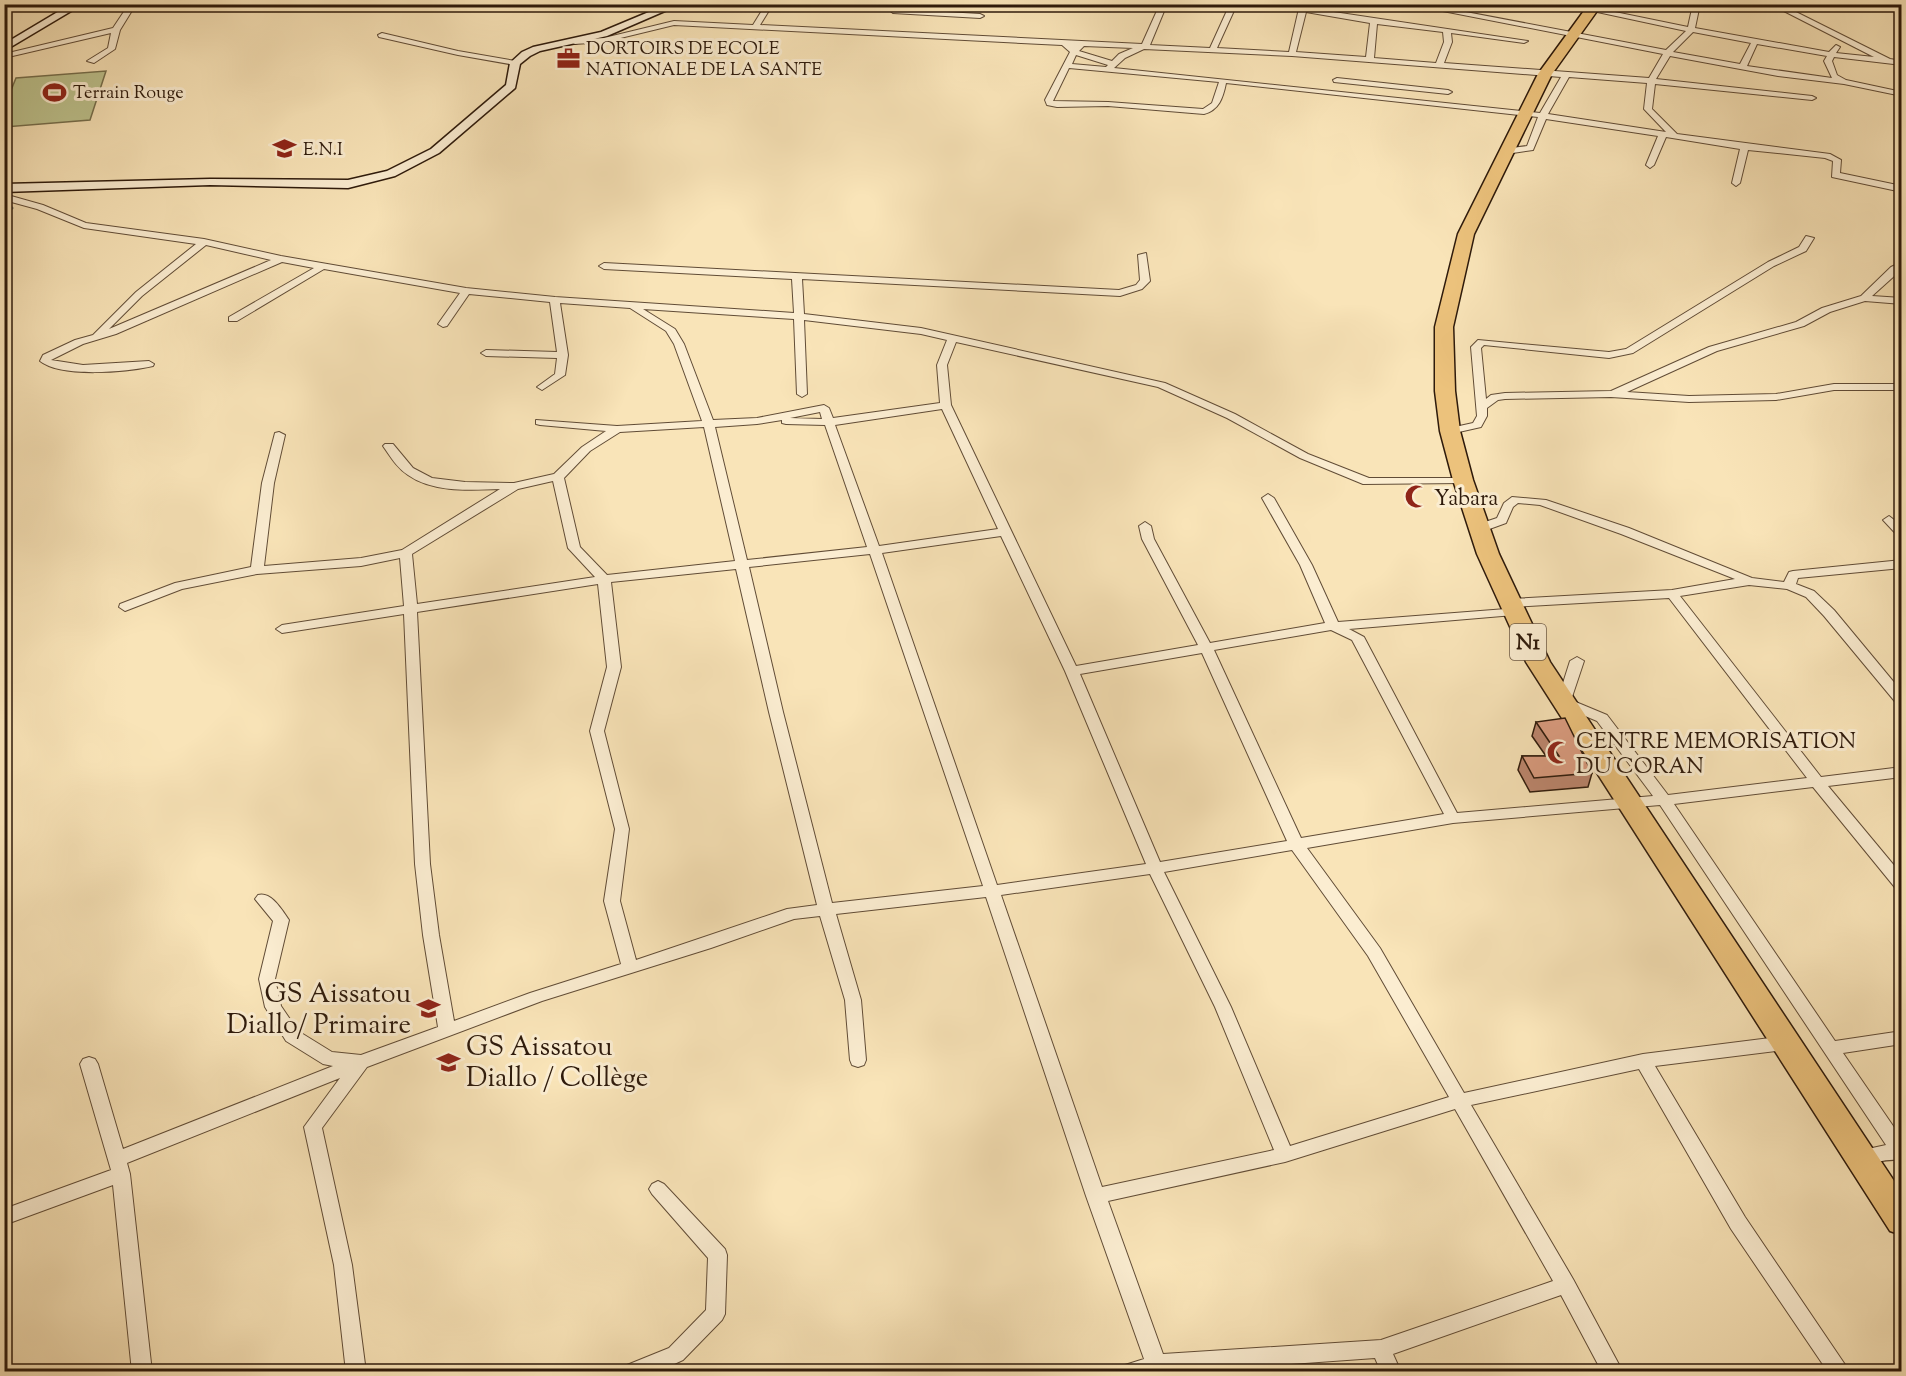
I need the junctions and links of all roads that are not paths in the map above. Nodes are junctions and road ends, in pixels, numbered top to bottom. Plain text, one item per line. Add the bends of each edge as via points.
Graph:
1 (79, 4) edge
2 (133, 4) edge
3 (677, 4) edge
4 (770, 4) edge
5 (885, 4) edge
6 (1164, 4) edge
7 (1234, 4) edge
8 (1410, 4) edge
9 (1563, 4) edge
10 (1685, 4) edge
11 (1773, 4) edge
12 (1697, 6) edge
13 (1303, 7) edge
14 (1594, 7) edge
15 (1374, 22) junction
16 (974, 23) dead end
17 (755, 27) junction
18 (116, 30) junction
19 (969, 30) dead end
20 (1447, 30) junction
21 (1690, 30) junction
22 (1572, 34) junction
23 (382, 35) dead end
24 (963, 38) junction
25 (1849, 40) junction
26 (1062, 41) junction
27 (1524, 41) dead end
28 (575, 42) junction
29 (1084, 42) junction
30 (1755, 42) junction
31 (1146, 45) junction
32 (4, 48) edge
33 (1213, 49) junction
34 (1074, 52) junction
35 (1668, 53) junction
36 (1292, 54) junction
37 (1832, 55) junction
38 (4, 56) edge
39 (1370, 60) junction
40 (1888, 60) junction
41 (91, 61) dead end
42 (515, 63) junction
43 (1902, 63) edge
44 (1067, 66) junction
45 (1110, 66) junction
46 (1742, 67) junction
47 (1556, 74) junction
48 (1446, 76) junction
49 (1223, 80) junction
50 (1337, 80) dead end
51 (1651, 81) junction
52 (1844, 82) junction
53 (1902, 94) edge
54 (1812, 99) dead end
55 (1448, 105) junction
56 (1534, 114) junction
57 (1664, 135) junction
58 (1675, 137) junction
59 (1745, 147) junction
60 (1650, 165) dead end
61 (1736, 183) dead end
62 (4, 188) edge
63 (1902, 189) edge
64 (4, 197) edge
65 (1809, 238) dead end
66 (204, 242) junction
67 (1143, 255) dead end
68 (281, 259) junction
69 (1902, 265) edge
70 (323, 266) junction
71 (604, 266) dead end
72 (796, 276) junction
73 (466, 291) junction
74 (1864, 298) junction
75 (555, 300) junction
76 (1902, 301) edge
77 (630, 306) junction
78 (799, 316) junction
79 (233, 319) dead end
80 (443, 324) dead end
81 (96, 337) junction
82 (952, 339) junction
83 (486, 353) dead end
84 (563, 354) junction
85 (149, 364) dead end
86 (542, 387) dead end
87 (1902, 387) edge
88 (1480, 393) junction
89 (802, 394) dead end
90 (1611, 394) junction
91 (1495, 397) junction
92 (946, 405) junction
93 (1481, 407) junction
94 (540, 422) dead end
95 (830, 422) junction
96 (709, 424) junction
97 (617, 429) junction
98 (1450, 431) junction
99 (279, 435) dead end
100 (389, 446) dead end
101 (558, 477) junction
102 (1463, 480) junction
103 (514, 486) junction
104 (1268, 498) dead end
105 (1888, 520) dead end
106 (1145, 526) dead end
107 (1480, 528) junction
108 (1005, 532) junction
109 (1902, 533) edge
110 (875, 550) junction
111 (406, 554) junction
112 (742, 562) junction
113 (1902, 564) edge
114 (257, 570) junction
115 (604, 579) junction
116 (1791, 580) junction
117 (1750, 581) junction
118 (1672, 594) junction
119 (125, 607) dead end
120 (1513, 607) junction
121 (411, 608) junction
122 (1334, 626) junction
123 (282, 629) dead end
124 (1207, 650) junction
125 (1576, 661) dead end
126 (1072, 671) junction
127 (1902, 701) edge
128 (1564, 702) junction
129 (1902, 772) edge
130 (1817, 782) junction
131 (1664, 800) junction
132 (1629, 804) junction
133 (1453, 818) junction
134 (1296, 844) junction
135 (1155, 868) junction
136 (1902, 886) edge
137 (991, 891) junction
138 (263, 899) dead end
139 (825, 908) junction
140 (630, 966) junction
141 (447, 1030) junction
142 (1902, 1037) edge
143 (1785, 1043) junction
144 (1831, 1048) junction
145 (858, 1060) dead end
146 (1643, 1060) junction
147 (361, 1062) junction
148 (89, 1064) dead end
149 (1458, 1101) junction
150 (1901, 1151) edge
151 (1285, 1155) junction
152 (1860, 1156) junction
153 (118, 1167) junction
154 (658, 1189) dead end
155 (1095, 1196) junction
156 (4, 1217) edge
157 (1902, 1221) edge
158 (1566, 1285) junction
159 (1381, 1349) junction
160 (1158, 1368) edge
161 (142, 1371) edge
162 (356, 1371) edge
163 (634, 1371) edge
164 (1132, 1371) edge
165 (1391, 1371) edge
166 (1612, 1371) edge
167 (1840, 1371) edge

1 - 32 street
2 - 18 street
3 - 28 street
4 - 17 street
5 - 16 street via 893,11 980,16
6 - 31 street
7 - 33 street
8 - 22 street
9 - 14 street
10 - 12 street
11 - 25 street
12 - 21 street
13 - 15 street
13 - 36 street
14 - 21 street
14 - 22 highway, N1
15 - 20 street
15 - 39 street
17 - 24 street
17 - 28 street via 674,23 604,40
18 - 38 street
18 - 41 street via 111,49
19 - 24 street
20 - 27 street
20 - 48 street
21 - 30 street
21 - 35 street
22 - 35 street
22 - 47 highway, N1
23 - 42 street
24 - 26 street
25 - 37 street via 1836,47
25 - 40 street
26 - 29 street
26 - 34 street
28 - 42 street via 537,49
29 - 31 street
29 - 34 street
30 - 37 street
30 - 46 street
31 - 33 street
31 - 45 street
33 - 36 street
34 - 44 street
34 - 45 street
35 - 46 street
35 - 51 street
36 - 39 street
37 - 40 street
37 - 52 street via 1828,61 1832,72
39 - 48 street
40 - 43 street
42 - 62 street via 511,86 435,151 368,181
44 - 45 street
44 - 49 street via 1050,103 1204,112 1217,104
45 - 49 street
46 - 52 street
47 - 48 street
47 - 51 street
47 - 56 highway, N1
48 - 50 street
48 - 55 street
49 - 55 street
51 - 54 street
51 - 58 street via 1648,109
52 - 53 street
55 - 56 street
56 - 57 street
56 - 98 highway, N1 via 1506,152 1466,234 1444,327 1444,392
57 - 58 street
57 - 60 street
58 - 59 street
59 - 61 street
59 - 63 street via 1827,156 1837,160 1835,175
64 - 66 street via 84,225
65 - 88 street via 1803,249 1629,351 1609,355 1482,342 1476,346
66 - 68 street
66 - 81 street via 138,294
67 - 72 street via 1145,281 1120,293
68 - 70 street
68 - 81 street
69 - 74 street
70 - 73 street
70 - 79 street
71 - 72 street
72 - 78 street
73 - 75 street
73 - 80 street
74 - 76 street
74 - 90 street via 1826,310 1800,324 1713,350
75 - 77 street
75 - 84 street
77 - 78 street
77 - 96 street via 670,329
78 - 82 street via 921,331
78 - 89 street
81 - 85 street via 45,361 84,368
82 - 92 street via 942,365
82 - 102 street via 1161,385 1231,416 1304,456 1367,482
83 - 84 street
84 - 86 street via 560,375
87 - 90 street via 1834,387 1776,396 1689,399
88 - 91 street
88 - 93 street
90 - 91 street
91 - 93 street
92 - 95 street
92 - 108 street
93 - 98 street via 1477,425
94 - 97 street
95 - 96 street via 824,408 757,421
95 - 110 street
96 - 97 street
96 - 112 street
97 - 101 street via 586,449
98 - 102 highway, N1
99 - 114 street via 268,483
100 - 103 street via 416,476 440,484
101 - 103 street
101 - 115 street via 574,548
102 - 107 highway, N1
103 - 111 street
104 - 122 street
105 - 109 street
106 - 124 street via 1148,539
107 - 117 street via 1502,520 1508,505 1516,499 1542,502
107 - 120 highway, N1
108 - 110 street
108 - 126 street
110 - 112 street
110 - 137 street
111 - 114 street via 362,562
111 - 121 street
112 - 115 street
112 - 139 street
113 - 116 street
114 - 119 street via 179,586
115 - 121 street
115 - 140 street via 614,667 597,731 622,829 612,901
116 - 117 street
116 - 127 street via 1829,613
117 - 118 street
118 - 120 street
118 - 130 street
120 - 122 street
120 - 128 highway, N1 via 1538,662
121 - 123 street
121 - 141 street via 421,842 430,931
122 - 124 street
122 - 133 street via 1357,637
124 - 126 street
124 - 134 street
125 - 128 street
126 - 135 street
128 - 131 street via 1602,718
128 - 132 highway, N1
129 - 130 street
130 - 131 street
130 - 136 street
131 - 132 street
131 - 144 street
132 - 133 street
132 - 143 highway, N1
133 - 134 street
134 - 135 street
134 - 149 street via 1374,952
135 - 137 street
135 - 151 street via 1223,1007
137 - 139 street
137 - 155 street
138 - 147 street via 281,920 267,979 273,1007 292,1036 329,1059
139 - 140 street via 793,913
139 - 145 street via 853,1000
140 - 141 street
141 - 147 street
142 - 144 street
143 - 146 street
143 - 152 highway, N1
144 - 150 street
146 - 149 street
146 - 167 street via 1738,1223
147 - 153 street
147 - 162 street via 313,1127 343,1265
148 - 153 street
149 - 151 street
149 - 158 street
150 - 152 street
151 - 155 street
152 - 157 highway, N1
153 - 156 street
153 - 161 street
154 - 163 street via 718,1255 715,1314 675,1354
155 - 160 street
158 - 159 street
158 - 166 street
159 - 160 street
159 - 165 street
160 - 164 street

